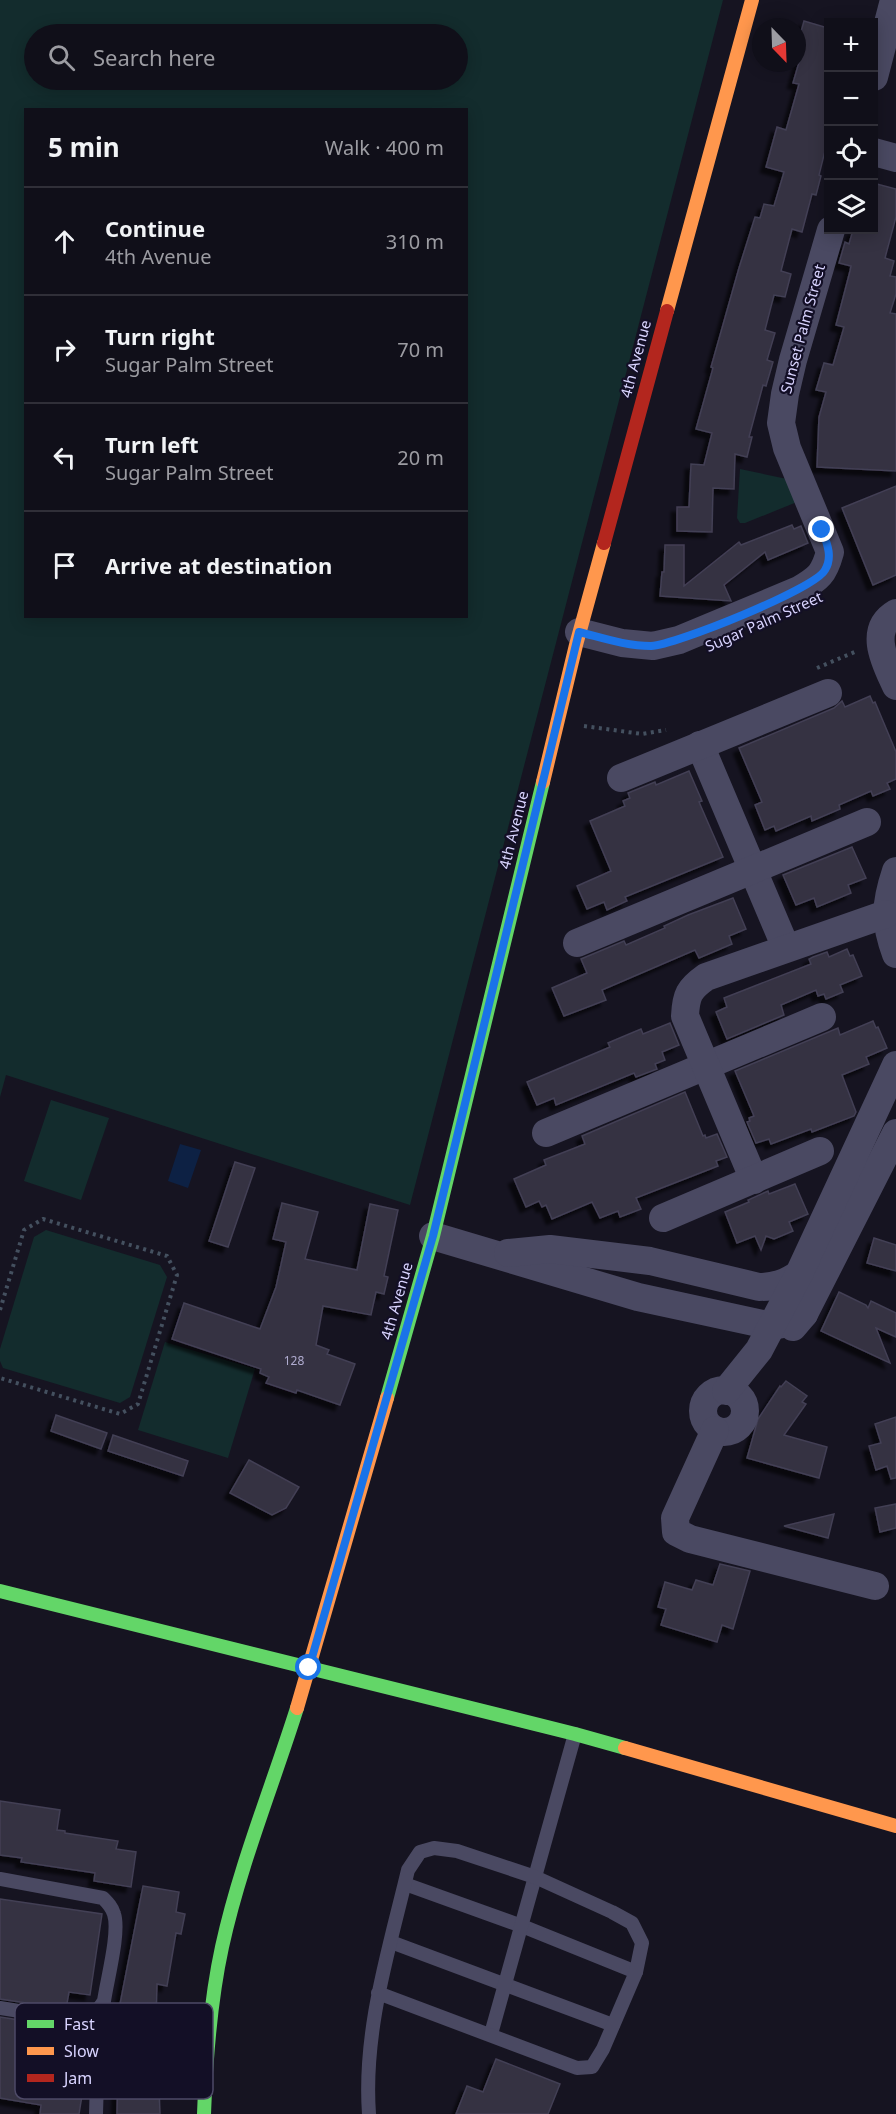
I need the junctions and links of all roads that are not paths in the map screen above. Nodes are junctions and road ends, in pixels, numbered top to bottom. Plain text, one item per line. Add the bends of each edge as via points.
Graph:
1 (752, 0) edge
2 (894, 0) edge
3 (874, 72) edge
4 (878, 153) edge
5 (896, 158) edge
6 (830, 234) edge
7 (822, 530) joint
8 (896, 613) edge
9 (577, 638) junction
10 (822, 680) road end
11 (896, 686) edge
12 (700, 745) junction
13 (621, 778) dead end
14 (867, 822) dead end
15 (753, 870) junction
16 (896, 872) edge
17 (886, 914) junction
18 (577, 943) dead end
19 (786, 948) junction
20 (896, 954) edge
21 (822, 1017) dead end
22 (707, 1065) junction
23 (896, 1065) edge
24 (546, 1133) dead end
25 (896, 1133) edge
26 (820, 1151) dead end
27 (754, 1180) junction
28 (663, 1218) dead end
29 (433, 1236) junction
30 (497, 1254) junction
31 (799, 1274) junction
32 (804, 1314) junction
33 (772, 1326) junction
34 (732, 1393) junction
35 (875, 1586) dead end
36 (4, 1596) edge
37 (309, 1668) junction
38 (575, 1734) junction
39 (896, 1826) edge
40 (535, 1877) junction
41 (0, 1879) edge
42 (405, 1884) junction
43 (522, 1926) junction
44 (391, 1942) junction
45 (636, 1972) junction
46 (505, 1985) junction
47 (378, 1993) junction
48 (103, 2003) edge
49 (212, 2003) edge
50 (0, 2008) edge
51 (15, 2010) edge
52 (613, 2025) junction
53 (491, 2034) junction
54 (96, 2099) edge
55 (205, 2099) edge
56 (96, 2114) edge
57 (204, 2114) edge
58 (369, 2114) edge

1 - 9 street, 4th Avenue
2 - 3 street
4 - 5 street
6 - 7 street, Sunset Palm Street via 793,360 781,423 787,448
7 - 9 street, Sugar Palm Street via 830,552 825,570 799,590 653,646
8 - 11 street via 882,629 879,642
9 - 29 street, 4th Avenue
10 - 12 street
12 - 13 street
12 - 15 street
14 - 15 street
15 - 18 street
15 - 19 street
16 - 17 street
17 - 19 street
17 - 20 street
19 - 22 street via 706,977 693,986 686,1000 685,1016
21 - 22 street
22 - 24 street
22 - 27 street
23 - 31 street
25 - 32 street
26 - 27 street
27 - 28 street
29 - 30 street
29 - 37 street, 4th Avenue
30 - 31 street via 550,1249 650,1261 759,1287 774,1287
30 - 33 street via 638,1297
31 - 33 street
32 - 33 street via 794,1322
32 - 34 street
33 - 34 street
34 - 35 street via 744,1407 743,1420 734,1429 715,1430 675,1518 676,1532 690,1539
36 - 37 street
37 - 38 street
37 - 49 street, 4th Avenue via 244,1866
38 - 39 street
38 - 40 lane
40 - 42 lane via 457,1851 435,1848 420,1852 408,1870
40 - 43 lane
40 - 45 lane via 632,1923 642,1943
41 - 48 lane via 103,1898 110,1904 116,1930
42 - 43 lane
42 - 44 lane
43 - 45 lane
43 - 46 lane
44 - 46 lane
44 - 47 lane
45 - 52 lane
46 - 52 lane
46 - 53 lane
47 - 53 lane
47 - 58 lane via 366,2082
50 - 51 lane
52 - 53 lane via 592,2067 577,2068
54 - 56 lane
55 - 57 street, 4th Avenue

